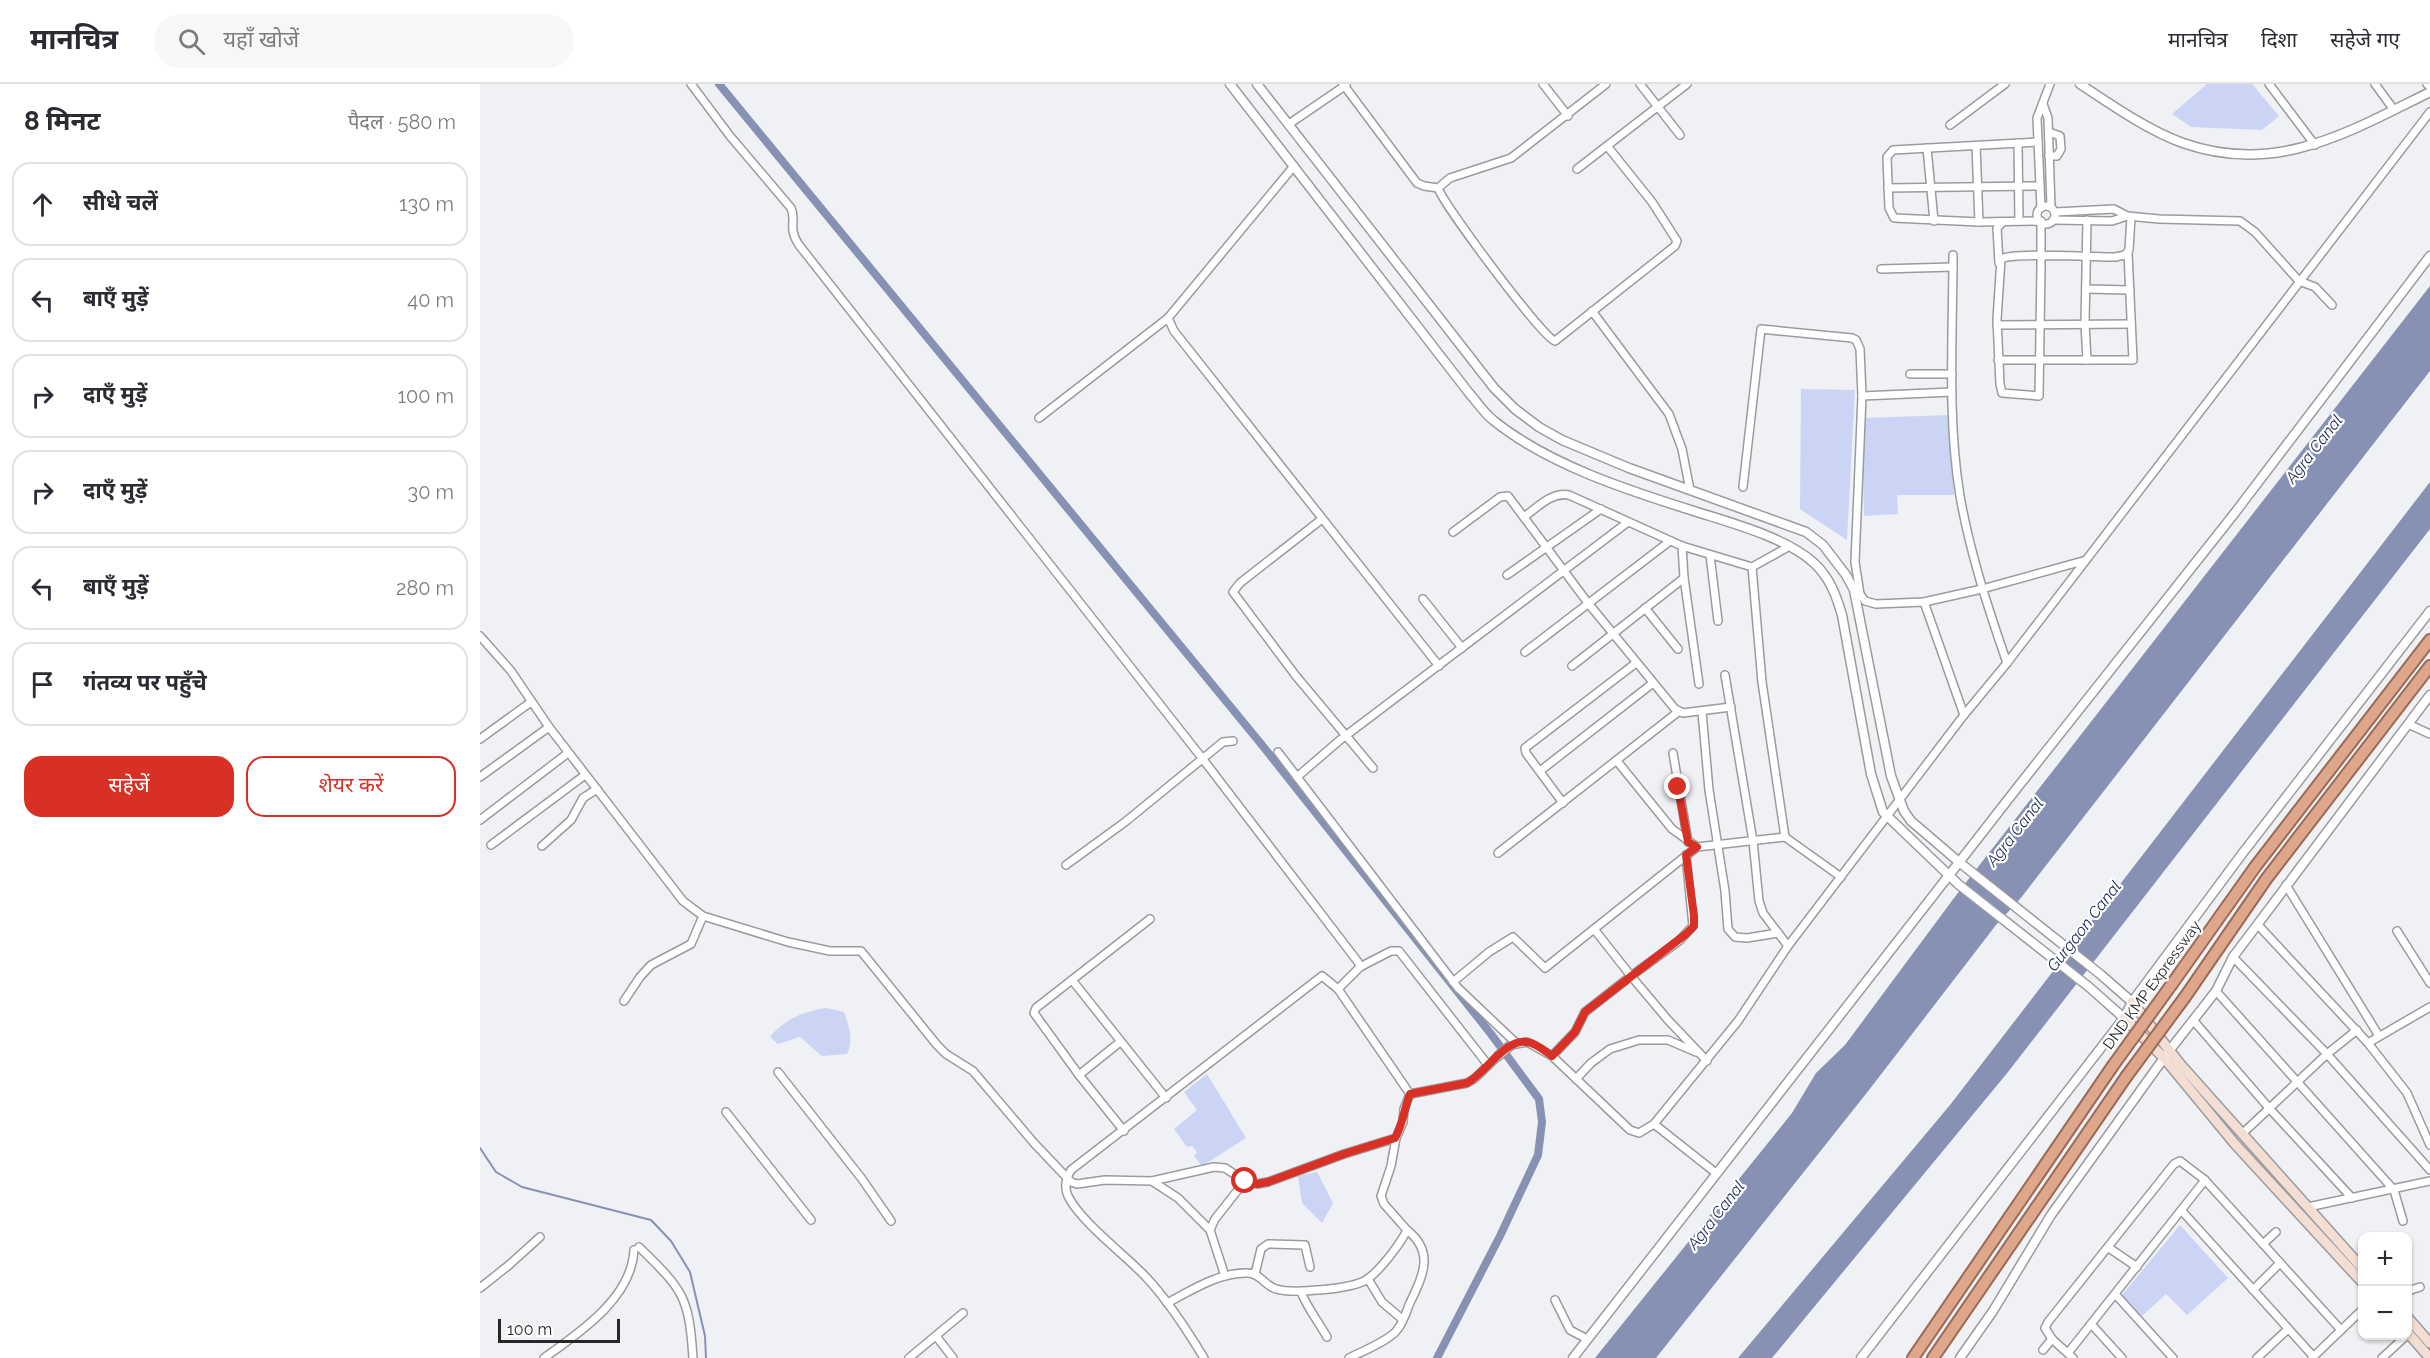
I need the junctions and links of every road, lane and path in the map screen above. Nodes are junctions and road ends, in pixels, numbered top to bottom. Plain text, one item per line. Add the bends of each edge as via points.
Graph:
1 (691, 84) edge
2 (1230, 84) edge
3 (1257, 84) edge
4 (1543, 84) edge
5 (1606, 84) edge
6 (1640, 84) edge
7 (1687, 84) edge
8 (2005, 84) edge
9 (2050, 84) edge
10 (2269, 84) edge
11 (2375, 84) edge
12 (1345, 85) edge
13 (2084, 85) edge
14 (2430, 92) edge
15 (2043, 104) junction
16 (1658, 107) junction
17 (2394, 110) junction
18 (2430, 112) edge
19 (1568, 116) junction
20 (1289, 124) junction
21 (1950, 125) dead end
22 (2038, 129) junction
23 (2049, 131) junction
24 (1680, 135) dead end
25 (2038, 142) junction
26 (2018, 143) junction
27 (2315, 145) junction
28 (1976, 146) junction
29 (1608, 147) junction
30 (1927, 148) junction
31 (2049, 156) junction
32 (1294, 166) junction
33 (1577, 169) dead end
34 (2019, 186) junction
35 (2040, 186) junction
36 (1931, 187) junction
37 (1978, 187) junction
38 (1438, 188) junction
39 (1888, 188) junction
40 (2041, 208) junction
41 (2053, 210) junction
42 (2129, 216) junction
43 (2053, 220) junction
44 (2087, 220) junction
45 (1934, 221) junction
46 (2041, 221) junction
47 (1979, 222) junction
48 (2003, 222) junction
49 (2019, 222) junction
50 (2128, 253) junction
51 (1953, 255) dead end
52 (2041, 256) junction
53 (2430, 256) edge
54 (2086, 257) junction
55 (1999, 263) junction
56 (1953, 267) junction
57 (1881, 269) dead end
58 (2299, 281) junction
59 (2086, 289) junction
60 (2130, 290) junction
61 (2331, 305) dead end
62 (1592, 311) junction
63 (1168, 318) junction
64 (2085, 324) junction
65 (2131, 324) junction
66 (1997, 325) junction
67 (2040, 325) junction
68 (1998, 360) junction
69 (2040, 360) junction
70 (2087, 360) junction
71 (1910, 374) dead end
72 (1952, 374) junction
73 (1952, 392) junction
74 (1862, 396) junction
75 (1039, 418) dead end
76 (1743, 487) dead end
77 (1690, 490) junction
78 (1601, 510) junction
79 (1524, 518) junction
80 (1322, 519) junction
81 (1628, 522) junction
82 (1453, 532) dead end
83 (1670, 541) junction
84 (1682, 546) junction
85 (1547, 547) junction
86 (1788, 547) junction
87 (1710, 555) junction
88 (2084, 561) junction
89 (1752, 567) junction
90 (1564, 571) junction
91 (1507, 575) dead end
92 (1684, 579) junction
93 (1982, 589) junction
94 (1423, 599) dead end
95 (1924, 602) junction
96 (1588, 603) junction
97 (1646, 608) junction
98 (2430, 611) edge
99 (1718, 621) dead end
100 (1613, 634) junction
101 (480, 636) edge
102 (2430, 640) edge
103 (1462, 648) junction
104 (1678, 649) dead end
105 (1525, 652) dead end
106 (1636, 663) junction
107 (2007, 663) junction
108 (1439, 666) junction
109 (1572, 666) dead end
110 (2430, 666) edge
111 (1725, 675) dead end
112 (1653, 683) junction
113 (1698, 684) dead end
114 (2430, 696) edge
115 (531, 702) junction
116 (1731, 707) junction
117 (1678, 712) junction
118 (1702, 712) junction
119 (1964, 715) junction
120 (2408, 724) junction
121 (549, 727) junction
122 (2430, 734) edge
123 (1346, 735) junction
124 (480, 739) edge
125 (1233, 741) dead end
126 (1278, 752) dead end
127 (568, 753) junction
128 (1673, 753) dead end
129 (1202, 758) junction
130 (1617, 761) junction
131 (1373, 768) dead end
132 (1540, 771) junction
133 (585, 775) junction
134 (480, 777) edge
135 (1297, 777) junction
136 (597, 789) junction
137 (1898, 800) junction
138 (1563, 802) junction
139 (1887, 818) junction
140 (480, 820) edge
141 (1785, 837) junction
142 (1753, 841) junction
143 (1688, 842) junction
144 (491, 845) dead end
145 (1718, 845) junction
146 (542, 846) dead end
147 (1697, 847) junction
148 (1498, 853) dead end
149 (1686, 855) junction
150 (1959, 862) junction
151 (1066, 865) dead end
152 (1841, 877) junction
153 (1949, 877) junction
154 (2286, 885) junction
155 (703, 916) junction
156 (1150, 919) dead end
157 (2258, 925) junction
158 (1594, 929) junction
159 (2397, 931) dead end
160 (1778, 933) junction
161 (1788, 946) junction
162 (2233, 957) junction
163 (1360, 967) junction
164 (1631, 976) junction
165 (1072, 980) junction
166 (1453, 982) junction
167 (2430, 983) edge
168 (1338, 989) junction
169 (2216, 991) junction
170 (624, 1001) dead end
171 (2132, 1002) junction
172 (2430, 1007) edge
173 (2124, 1018) junction
174 (2193, 1020) junction
175 (2357, 1030) junction
176 (2379, 1036) junction
177 (1120, 1042) junction
178 (2368, 1043) junction
179 (1514, 1044) junction
180 (2167, 1054) junction
181 (2327, 1054) junction
182 (1701, 1055) junction
183 (1498, 1056) joint
184 (1552, 1056) junction
185 (1707, 1061) junction
186 (1488, 1065) junction
187 (778, 1072) dead end
188 (1079, 1075) junction
189 (1576, 1079) junction
190 (2299, 1083) junction
191 (1410, 1094) junction
192 (1166, 1098) junction
193 (2269, 1108) junction
194 (726, 1112) dead end
195 (1654, 1124) junction
196 (1124, 1131) junction
197 (2242, 1134) junction
198 (1395, 1138) junction
199 (2430, 1145) edge
200 (2430, 1170) edge
201 (1716, 1173) junction
202 (1066, 1179) junction
203 (1152, 1180) junction
204 (2205, 1180) junction
205 (1245, 1181) junction
206 (2430, 1181) edge
207 (2394, 1190) junction
208 (2352, 1198) junction
209 (2308, 1208) junction
210 (2182, 1211) junction
211 (811, 1220) dead end
212 (891, 1221) dead end
213 (2403, 1221) dead end
214 (1210, 1230) junction
215 (1407, 1230) junction
216 (2276, 1232) dead end
217 (540, 1237) dead end
218 (2263, 1244) junction
219 (2109, 1248) junction
220 (2280, 1263) junction
221 (2358, 1264) edge
222 (1310, 1267) dead end
223 (2137, 1267) junction
224 (1255, 1274) junction
225 (1226, 1276) junction
226 (2358, 1278) edge
227 (1368, 1279) junction
228 (2420, 1287) dead end
229 (480, 1288) edge
230 (2253, 1290) junction
231 (2412, 1290) edge
232 (1301, 1292) junction
233 (2116, 1295) junction
234 (1555, 1300) dead end
235 (1167, 1303) junction
236 (963, 1313) dead end
237 (2358, 1314) edge
238 (1402, 1319) junction
239 (2092, 1325) junction
240 (2288, 1329) junction
241 (2341, 1330) junction
242 (2412, 1334) edge
243 (936, 1336) junction
244 (2412, 1337) edge
245 (1327, 1338) dead end
246 (2052, 1339) junction
247 (1587, 1340) junction
248 (2401, 1340) edge
249 (2430, 1343) edge
250 (2043, 1350) dead end
251 (2070, 1356) edge
252 (2312, 1357) edge
253 (544, 1358) edge
254 (693, 1358) edge
255 (909, 1358) edge
256 (953, 1358) edge
257 (1204, 1358) edge
258 (1349, 1358) edge
259 (1573, 1358) edge
260 (1861, 1358) edge
261 (1912, 1358) edge
262 (1933, 1358) edge
263 (1960, 1358) edge
264 (2122, 1358) edge
265 (2173, 1358) edge
266 (2257, 1358) edge
267 (2382, 1358) edge
268 (2430, 1358) edge

1 - 129 street via 791,208 792,230 799,245
2 - 32 street
3 - 20 street
4 - 19 street
5 - 19 street
6 - 16 street
7 - 16 street
8 - 21 street
9 - 15 street
10 - 27 street
11 - 17 street
12 - 20 street
12 - 38 street via 1417,183
13 - 27 street via 2121,111 2181,143 2215,153 2284,153
14 - 17 street
15 - 22 street
15 - 23 street
16 - 24 street
16 - 29 street
17 - 27 street
18 - 58 street
19 - 38 street via 1510,158 1450,178
20 - 77 street via 1494,388 1515,409 1562,440
22 - 23 street
22 - 25 street
23 - 31 street
23 - 31 street via 2060,136 2061,149 2057,156
25 - 26 street
25 - 35 street
26 - 28 street
26 - 34 street
28 - 30 street
28 - 37 street
29 - 33 street
29 - 62 street via 1677,241
30 - 36 street
30 - 39 street via 1893,150 1888,154
31 - 41 street
32 - 63 street
32 - 86 street via 1492,419 1550,455 1603,480 1746,528
34 - 35 street
34 - 37 street
34 - 49 street
35 - 40 street
36 - 37 street
36 - 39 street
36 - 45 street
37 - 47 street
38 - 62 street via 1492,266 1551,340 1559,339
39 - 45 street via 1894,218
40 - 41 street
40 - 46 street
41 - 42 street via 2114,209
41 - 43 street
42 - 44 street via 2112,221
42 - 50 street
42 - 58 street via 2240,221
43 - 44 street
43 - 46 street
44 - 54 street
45 - 47 street
46 - 49 street
46 - 52 street
47 - 48 street
48 - 49 street
48 - 55 street via 1997,228
50 - 54 street via 2122,257
50 - 60 street
51 - 56 street
52 - 54 street
52 - 55 street via 2008,255
52 - 67 street
53 - 150 street via 2234,514
54 - 59 street
55 - 66 street
56 - 57 street
56 - 72 street
58 - 61 street via 2314,287
58 - 88 street
59 - 60 street
59 - 64 street
60 - 65 street
62 - 77 street via 1669,414 1682,449
63 - 75 street
63 - 80 street via 1174,331
64 - 65 street
64 - 67 street
64 - 70 street
65 - 70 street via 2133,360
66 - 67 street
66 - 68 street
67 - 69 street
68 - 69 street
68 - 69 street via 2002,393 2039,396
69 - 70 street
71 - 72 street
72 - 73 street
73 - 74 street
73 - 93 street via 1960,495
74 - 76 street via 1860,349 1856,340 1761,329
74 - 95 street via 1855,562 1860,594 1871,604
77 - 137 street via 1806,532 1829,551 1846,574 1858,605
78 - 79 street via 1560,494
78 - 81 street
78 - 85 street
79 - 82 street via 1505,494
79 - 85 street
80 - 108 street
80 - 123 street via 1233,592
81 - 83 street
81 - 90 street
83 - 84 street
83 - 96 street
84 - 87 street
84 - 92 street
85 - 90 street
85 - 91 street
86 - 89 street
86 - 139 street via 1812,561 1835,592 1871,774
87 - 89 street
87 - 99 street
88 - 93 street
88 - 107 street
89 - 141 street via 1762,682
90 - 96 street
90 - 103 street
92 - 97 street
92 - 113 street
93 - 95 street
93 - 107 street
94 - 103 street
95 - 119 street
96 - 100 street
96 - 105 street
97 - 100 street
97 - 104 street
98 - 171 street
100 - 106 street
100 - 109 street
101 - 115 street via 511,671
102 - 261 highway, DND KMP Expressway, bridge via 2262,858 2112,1066
103 - 108 street
106 - 112 street
106 - 132 street via 1528,744 1526,753
107 - 119 street
108 - 123 street
110 - 262 highway, bridge via 2267,878
111 - 116 street
112 - 117 street
112 - 132 street
114 - 120 street
115 - 121 street
115 - 124 street
116 - 118 street
116 - 142 street
117 - 118 street
117 - 130 street
118 - 145 street
119 - 137 street
120 - 122 street
120 - 154 street
121 - 127 street
121 - 134 street
123 - 131 street
123 - 135 street
125 - 129 street via 1223,742
126 - 135 street
127 - 133 street
127 - 140 street
128 - 143 street
129 - 151 street
129 - 163 street
130 - 138 street
130 - 143 street via 1672,830
132 - 138 street
133 - 136 street
133 - 144 street
135 - 166 street
136 - 146 street via 583,798 571,820
136 - 155 street via 668,884
137 - 139 street
137 - 150 street via 1911,821
138 - 148 street
139 - 152 street
139 - 153 street
141 - 142 street
141 - 152 street
142 - 145 street
142 - 160 street via 1761,908
143 - 147 street
145 - 147 street
145 - 160 street via 1730,934 1747,938
147 - 149 street
149 - 158 street
149 - 164 street via 1694,926
150 - 153 street
150 - 171 street
152 - 161 street
153 - 173 street
153 - 201 street
154 - 157 street
154 - 176 street
155 - 170 street via 691,944 651,965
155 - 202 street via 821,950 861,951 937,1044 973,1071
156 - 165 street
157 - 162 street
157 - 175 street
158 - 164 street
158 - 166 street via 1545,968 1519,940 1510,938
159 - 167 street
160 - 161 street
161 - 185 street
162 - 169 street
162 - 181 street
163 - 168 street
163 - 186 street via 1391,951 1399,951
164 - 182 street
164 - 184 street via 1585,1012 1575,1032
165 - 177 street
165 - 188 street via 1034,1013
166 - 179 street
168 - 191 street
168 - 192 street via 1325,976 1319,977
169 - 174 street
169 - 190 street
171 - 173 street
171 - 180 main road
172 - 176 street
173 - 180 main road
173 - 260 street
174 - 180 street
174 - 193 street
175 - 178 street
175 - 181 street
176 - 178 street
177 - 188 street
177 - 192 street
178 - 199 street via 2406,1093
179 - 183 street
179 - 184 street via 1532,1043
180 - 197 main road
180 - 226 main road via 2235,1144
180 - 263 street via 2051,1215
181 - 190 street
181 - 200 street
182 - 185 street
182 - 189 street via 1668,1040 1639,1040 1610,1049
183 - 186 street
184 - 189 street
185 - 195 street
186 - 191 street via 1467,1083
187 - 212 street
188 - 196 street
189 - 195 street via 1630,1130 1638,1133
190 - 193 street
190 - 207 street
191 - 198 street
192 - 196 street
193 - 197 street
193 - 208 street
194 - 211 street
195 - 201 street
196 - 202 street via 1076,1166
197 - 209 main road
198 - 205 street via 1268,1182
198 - 215 street via 1381,1200
201 - 247 street
202 - 203 street via 1077,1184
202 - 235 street via 1067,1193 1076,1207
203 - 205 street via 1214,1167 1225,1168
203 - 214 street via 1178,1198
204 - 210 street
204 - 218 street
204 - 219 street via 2180,1161 2174,1164
205 - 214 street
206 - 207 street
207 - 208 street
207 - 213 street
208 - 209 street
209 - 221 main road
210 - 223 street
210 - 230 street
214 - 225 street
215 - 227 street
215 - 238 street via 1421,1243 1425,1263
216 - 218 street
217 - 229 street
218 - 220 street
219 - 223 street
219 - 246 street via 2048,1322 2045,1328
220 - 230 street
220 - 241 street
222 - 224 street via 1305,1245 1268,1244 1261,1249
223 - 233 street
224 - 225 street
224 - 232 street via 1272,1288
225 - 235 street
227 - 232 street
227 - 238 street via 1382,1302
228 - 231 street
230 - 240 street
232 - 245 street
233 - 239 street
233 - 265 street
234 - 247 street via 1569,1330
235 - 257 street
236 - 243 street
237 - 241 street
238 - 258 street via 1392,1335
239 - 251 street
239 - 264 street
240 - 252 street
240 - 266 street
241 - 252 street
242 - 249 main road
243 - 255 street
243 - 256 street
244 - 268 main road
246 - 250 street
246 - 251 street
247 - 259 street
248 - 267 street
253 - 254 street via 606,1307 631,1270 636,1248 674,1282 684,1297

